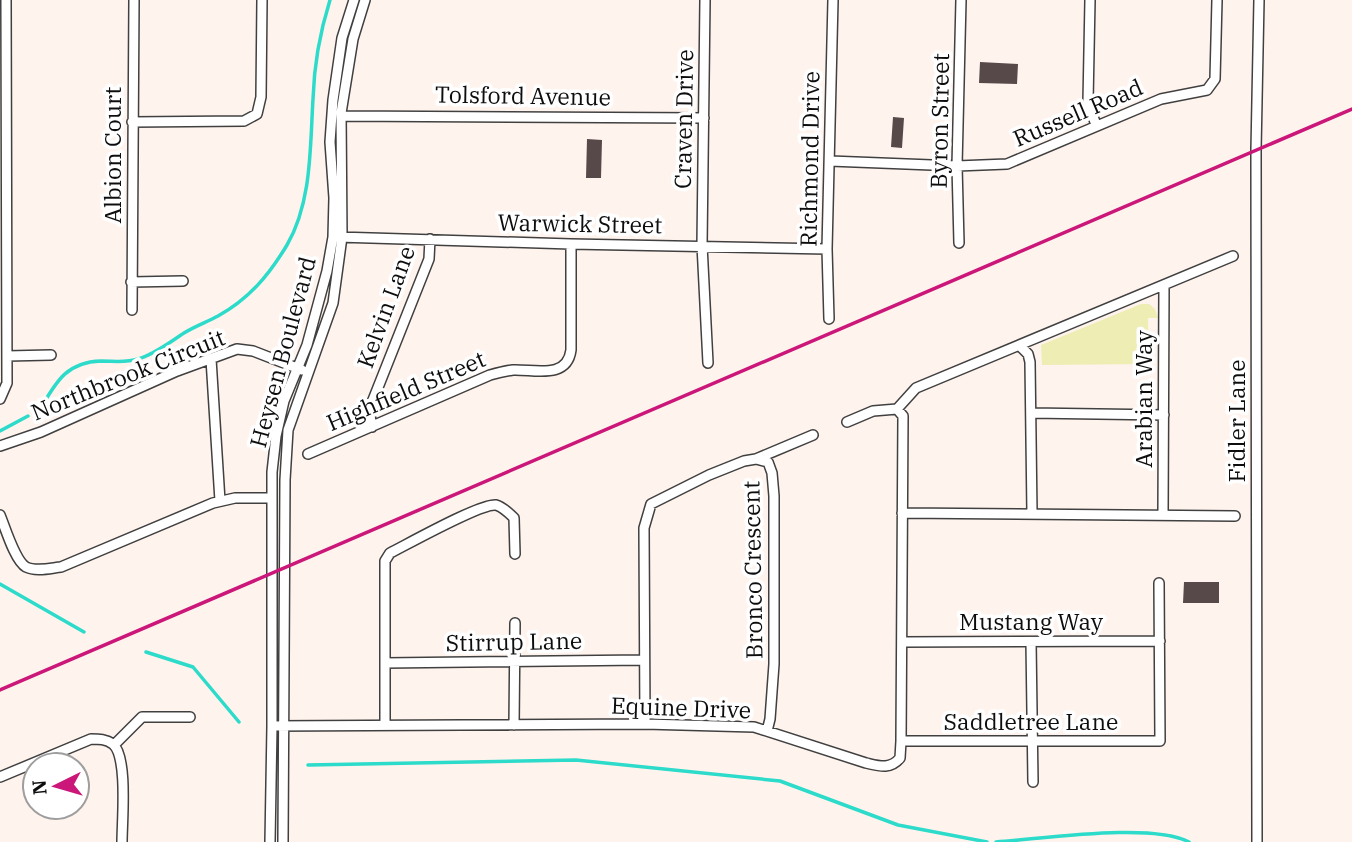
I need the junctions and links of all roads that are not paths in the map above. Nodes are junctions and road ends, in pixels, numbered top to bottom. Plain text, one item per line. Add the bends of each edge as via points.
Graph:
1 (6, 0) edge
2 (134, 0) edge
3 (262, 0) edge
4 (354, 0) edge
5 (365, 0) edge
6 (705, 0) edge
7 (833, 0) edge
8 (961, 0) edge
9 (1090, 0) edge
10 (1217, 0) edge
11 (1259, 0) edge
12 (2, 48) edge
13 (341, 116) junction
14 (704, 118) junction
15 (132, 122) junction
16 (1096, 125) junction
17 (830, 161) junction
18 (957, 166) junction
19 (337, 237) junction
20 (430, 239) junction
21 (959, 243) dead end
22 (571, 244) junction
23 (702, 245) junction
24 (827, 249) junction
25 (1233, 256) dead end
26 (183, 281) dead end
27 (131, 282) junction
28 (1164, 285) junction
29 (132, 310) dead end
30 (829, 319) dead end
31 (1020, 346) junction
32 (51, 355) dead end
33 (7, 356) junction
34 (211, 359) junction
35 (708, 363) dead end
36 (299, 368) junction
37 (309, 373) junction
38 (0, 399) edge
39 (897, 409) junction
40 (1031, 413) junction
41 (1164, 415) junction
42 (847, 422) dead end
43 (372, 427) junction
44 (813, 435) dead end
45 (0, 446) edge
46 (308, 454) dead end
47 (756, 459) junction
48 (272, 498) junction
49 (220, 501) junction
50 (902, 513) junction
51 (1032, 513) junction
52 (0, 515) edge
53 (1163, 515) junction
54 (1235, 516) dead end
55 (515, 554) dead end
56 (1160, 583) dead end
57 (515, 623) dead end
58 (1160, 641) junction
59 (902, 642) junction
60 (1031, 642) junction
61 (644, 660) junction
62 (515, 662) junction
63 (385, 663) junction
64 (190, 718) dead end
65 (645, 724) junction
66 (385, 725) junction
67 (514, 725) junction
68 (272, 726) junction
69 (285, 726) junction
70 (767, 731) junction
71 (1032, 740) junction
72 (901, 741) junction
73 (114, 745) junction
74 (0, 777) edge
75 (1033, 782) dead end
76 (122, 842) edge
77 (270, 842) edge
78 (283, 842) edge
79 (1257, 842) edge

1 - 12 street
2 - 15 street, Albion Court
3 - 15 street via 257,114 244,121
4 - 19 street, Heysen Boulevard via 342,38 333,100 330,142
5 - 13 street, Heysen Boulevard via 353,39
6 - 14 street, Craven Drive
7 - 17 street, Richmond Drive
8 - 18 street, Byron Street
9 - 16 street via 1088,102
10 - 16 street, Russell Road via 1212,85
11 - 79 street, Fidler Lane
12 - 33 street
13 - 14 street, Tolsford Avenue
13 - 19 street, Heysen Boulevard
14 - 23 street, Craven Drive
15 - 27 street, Albion Court
16 - 18 street, Russell Road via 1007,164
17 - 18 street, Russell Road
17 - 24 street, Richmond Drive
18 - 21 street, Byron Street
19 - 20 street, Warwick Street
19 - 36 street, Heysen Boulevard
19 - 37 street, Heysen Boulevard via 333,303
20 - 22 street, Warwick Street
20 - 43 street, Kelvin Lane via 429,259 369,410
22 - 23 street, Warwick Street
22 - 43 street, Highfield Street via 570,350 564,366 551,371 490,374
23 - 24 street, Warwick Street
23 - 35 street, Craven Drive
24 - 30 street, Richmond Drive
25 - 28 street
26 - 27 street
27 - 29 street, Albion Court
28 - 31 street
28 - 41 street, Arabian Way
31 - 39 street via 916,388
31 - 40 street via 1030,362
32 - 33 street
33 - 38 street via 7,383
34 - 36 street, Northbrook Circuit via 237,349
34 - 45 street, Northbrook Circuit
34 - 49 street
36 - 37 street, Northbrook Circuit
36 - 48 street, Heysen Boulevard via 276,436
37 - 69 street, Heysen Boulevard via 288,430 285,474
39 - 42 street via 873,411
39 - 50 street via 903,416
40 - 41 street
40 - 51 street
41 - 53 street, Arabian Way
43 - 46 street, Highfield Street
44 - 47 street
47 - 61 street, Bronco Crescent via 709,475 651,504 644,528
47 - 70 street, Bronco Crescent via 768,463 774,496 774,664
48 - 49 street
48 - 68 street, Heysen Boulevard
49 - 52 street via 61,566 43,569 27,567 19,560
50 - 51 street
50 - 59 street
51 - 53 street
53 - 54 street
55 - 63 street via 514,518 495,505 390,553 385,561
56 - 58 street
57 - 62 street
58 - 60 street, Mustang Way
58 - 71 street, Saddletree Lane via 1160,741
59 - 60 street, Mustang Way
59 - 72 street
60 - 71 street
61 - 62 street, Stirrup Lane
61 - 65 street, Bronco Crescent
62 - 63 street, Stirrup Lane
62 - 67 street
63 - 66 street
64 - 73 street via 142,717
65 - 67 street, Equine Drive
65 - 70 street, Equine Drive
66 - 67 street, Equine Drive
66 - 69 street, Equine Drive
68 - 69 street, Equine Drive
68 - 77 street, Heysen Boulevard
69 - 78 street, Heysen Boulevard
70 - 72 street, Equine Drive via 883,767 900,758
71 - 72 street, Saddletree Lane
71 - 75 street
73 - 74 street via 91,739
73 - 76 street via 122,760

